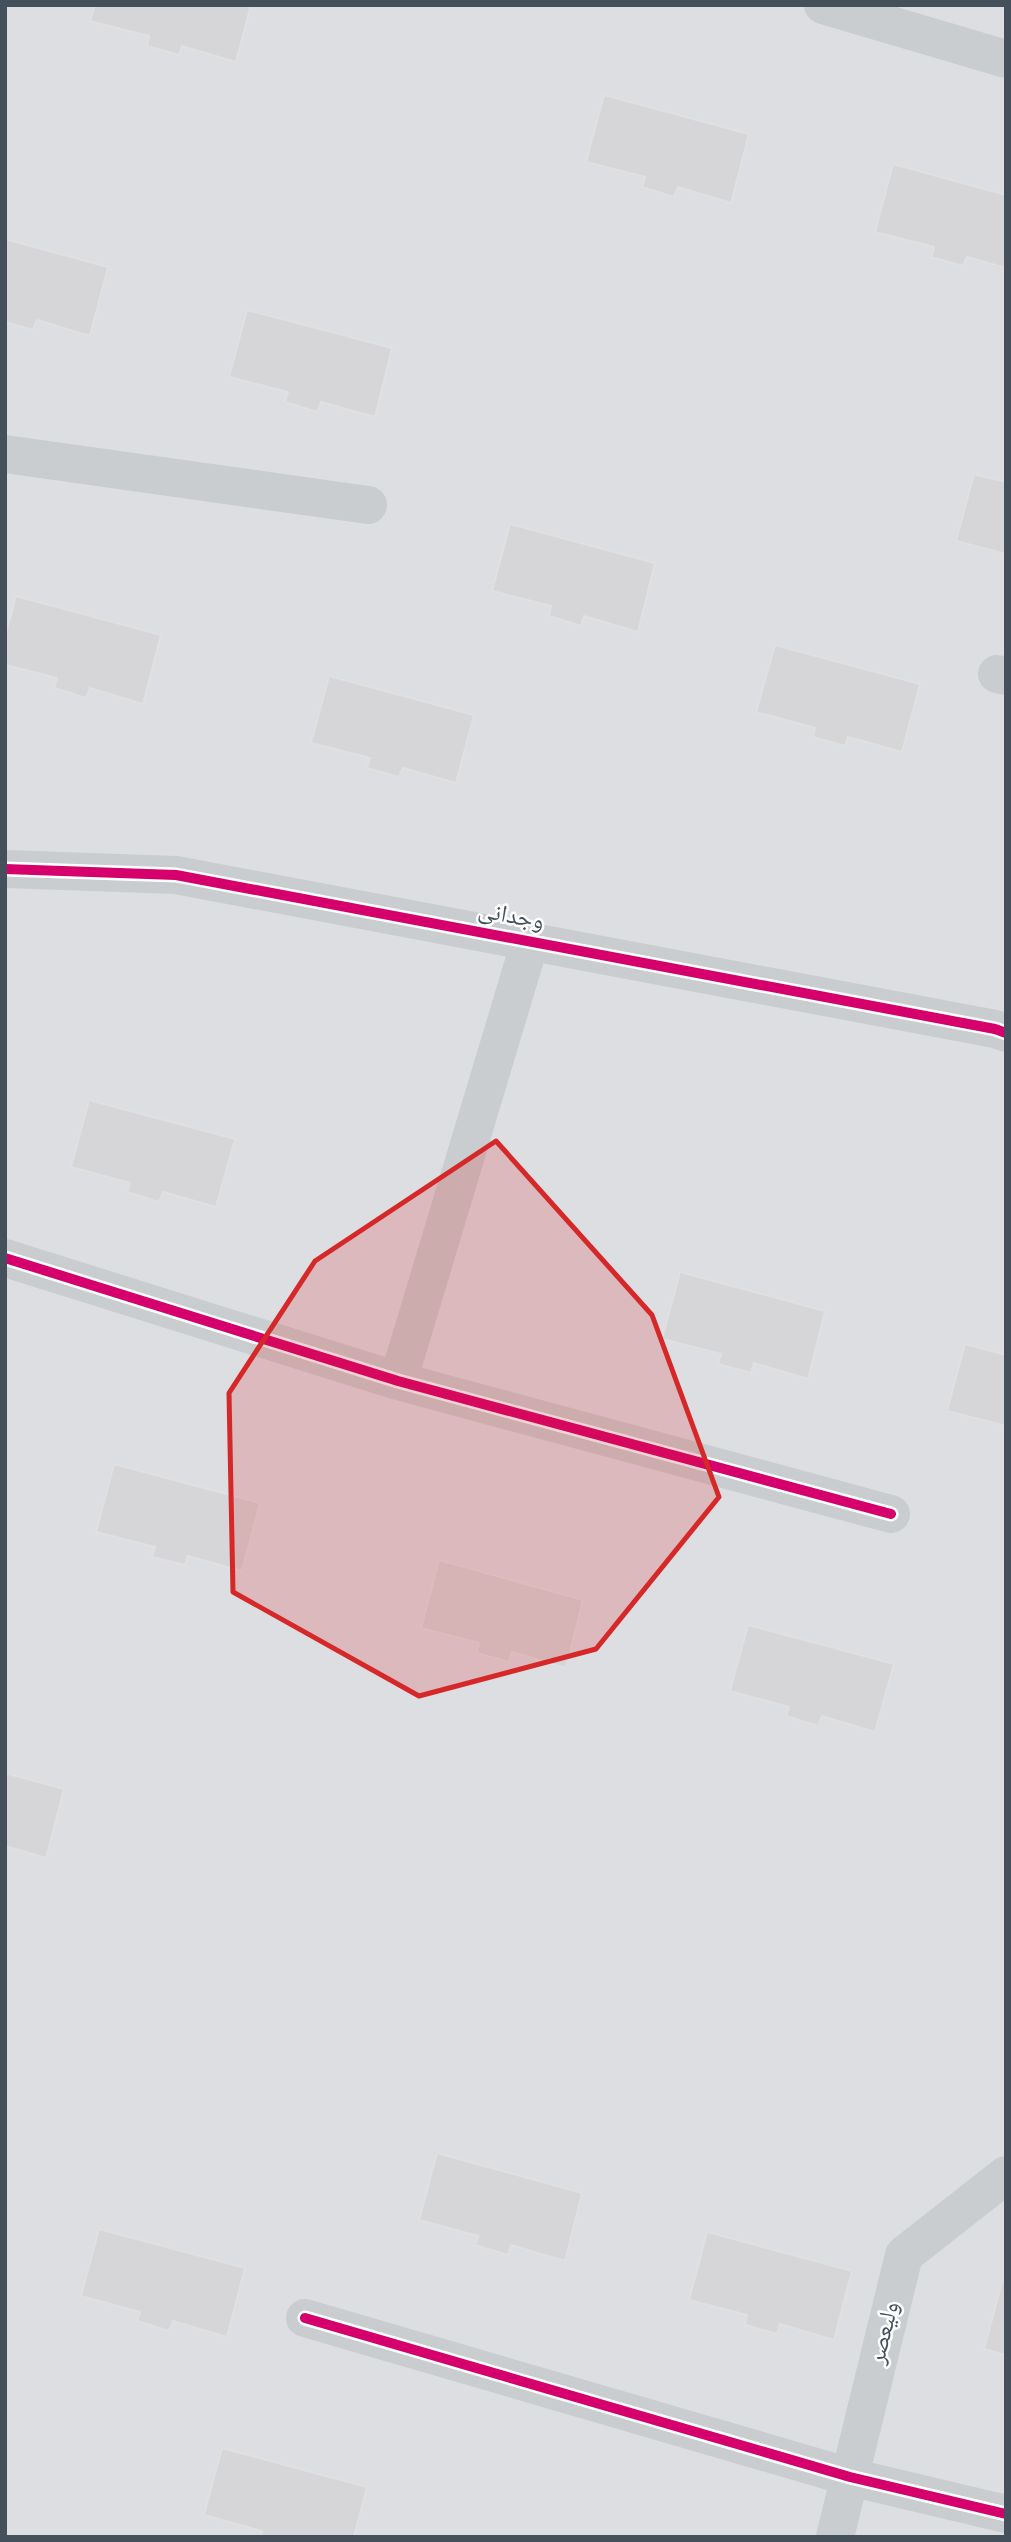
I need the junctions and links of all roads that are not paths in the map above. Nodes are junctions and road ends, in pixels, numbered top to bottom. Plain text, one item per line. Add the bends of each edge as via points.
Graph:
1 (823, 5) edge
2 (1006, 59) edge
3 (5, 454) edge
4 (368, 505) dead end
5 (5, 869) edge
6 (530, 942) junction
7 (1006, 1033) edge
8 (5, 1258) edge
9 (398, 1381) junction
10 (891, 1514) dead end
11 (1006, 2175) edge
12 (305, 2318) dead end
13 (850, 2477) junction
14 (1006, 2514) edge
15 (835, 2537) edge

1 - 2 street
3 - 4 street
5 - 6 street, وجدانی via 176,875
6 - 7 street, وجدانی
6 - 9 street
8 - 9 street
9 - 10 street
11 - 13 street, ولیعصر via 904,2255
12 - 13 street
13 - 14 street
13 - 15 street, ولیعصر

